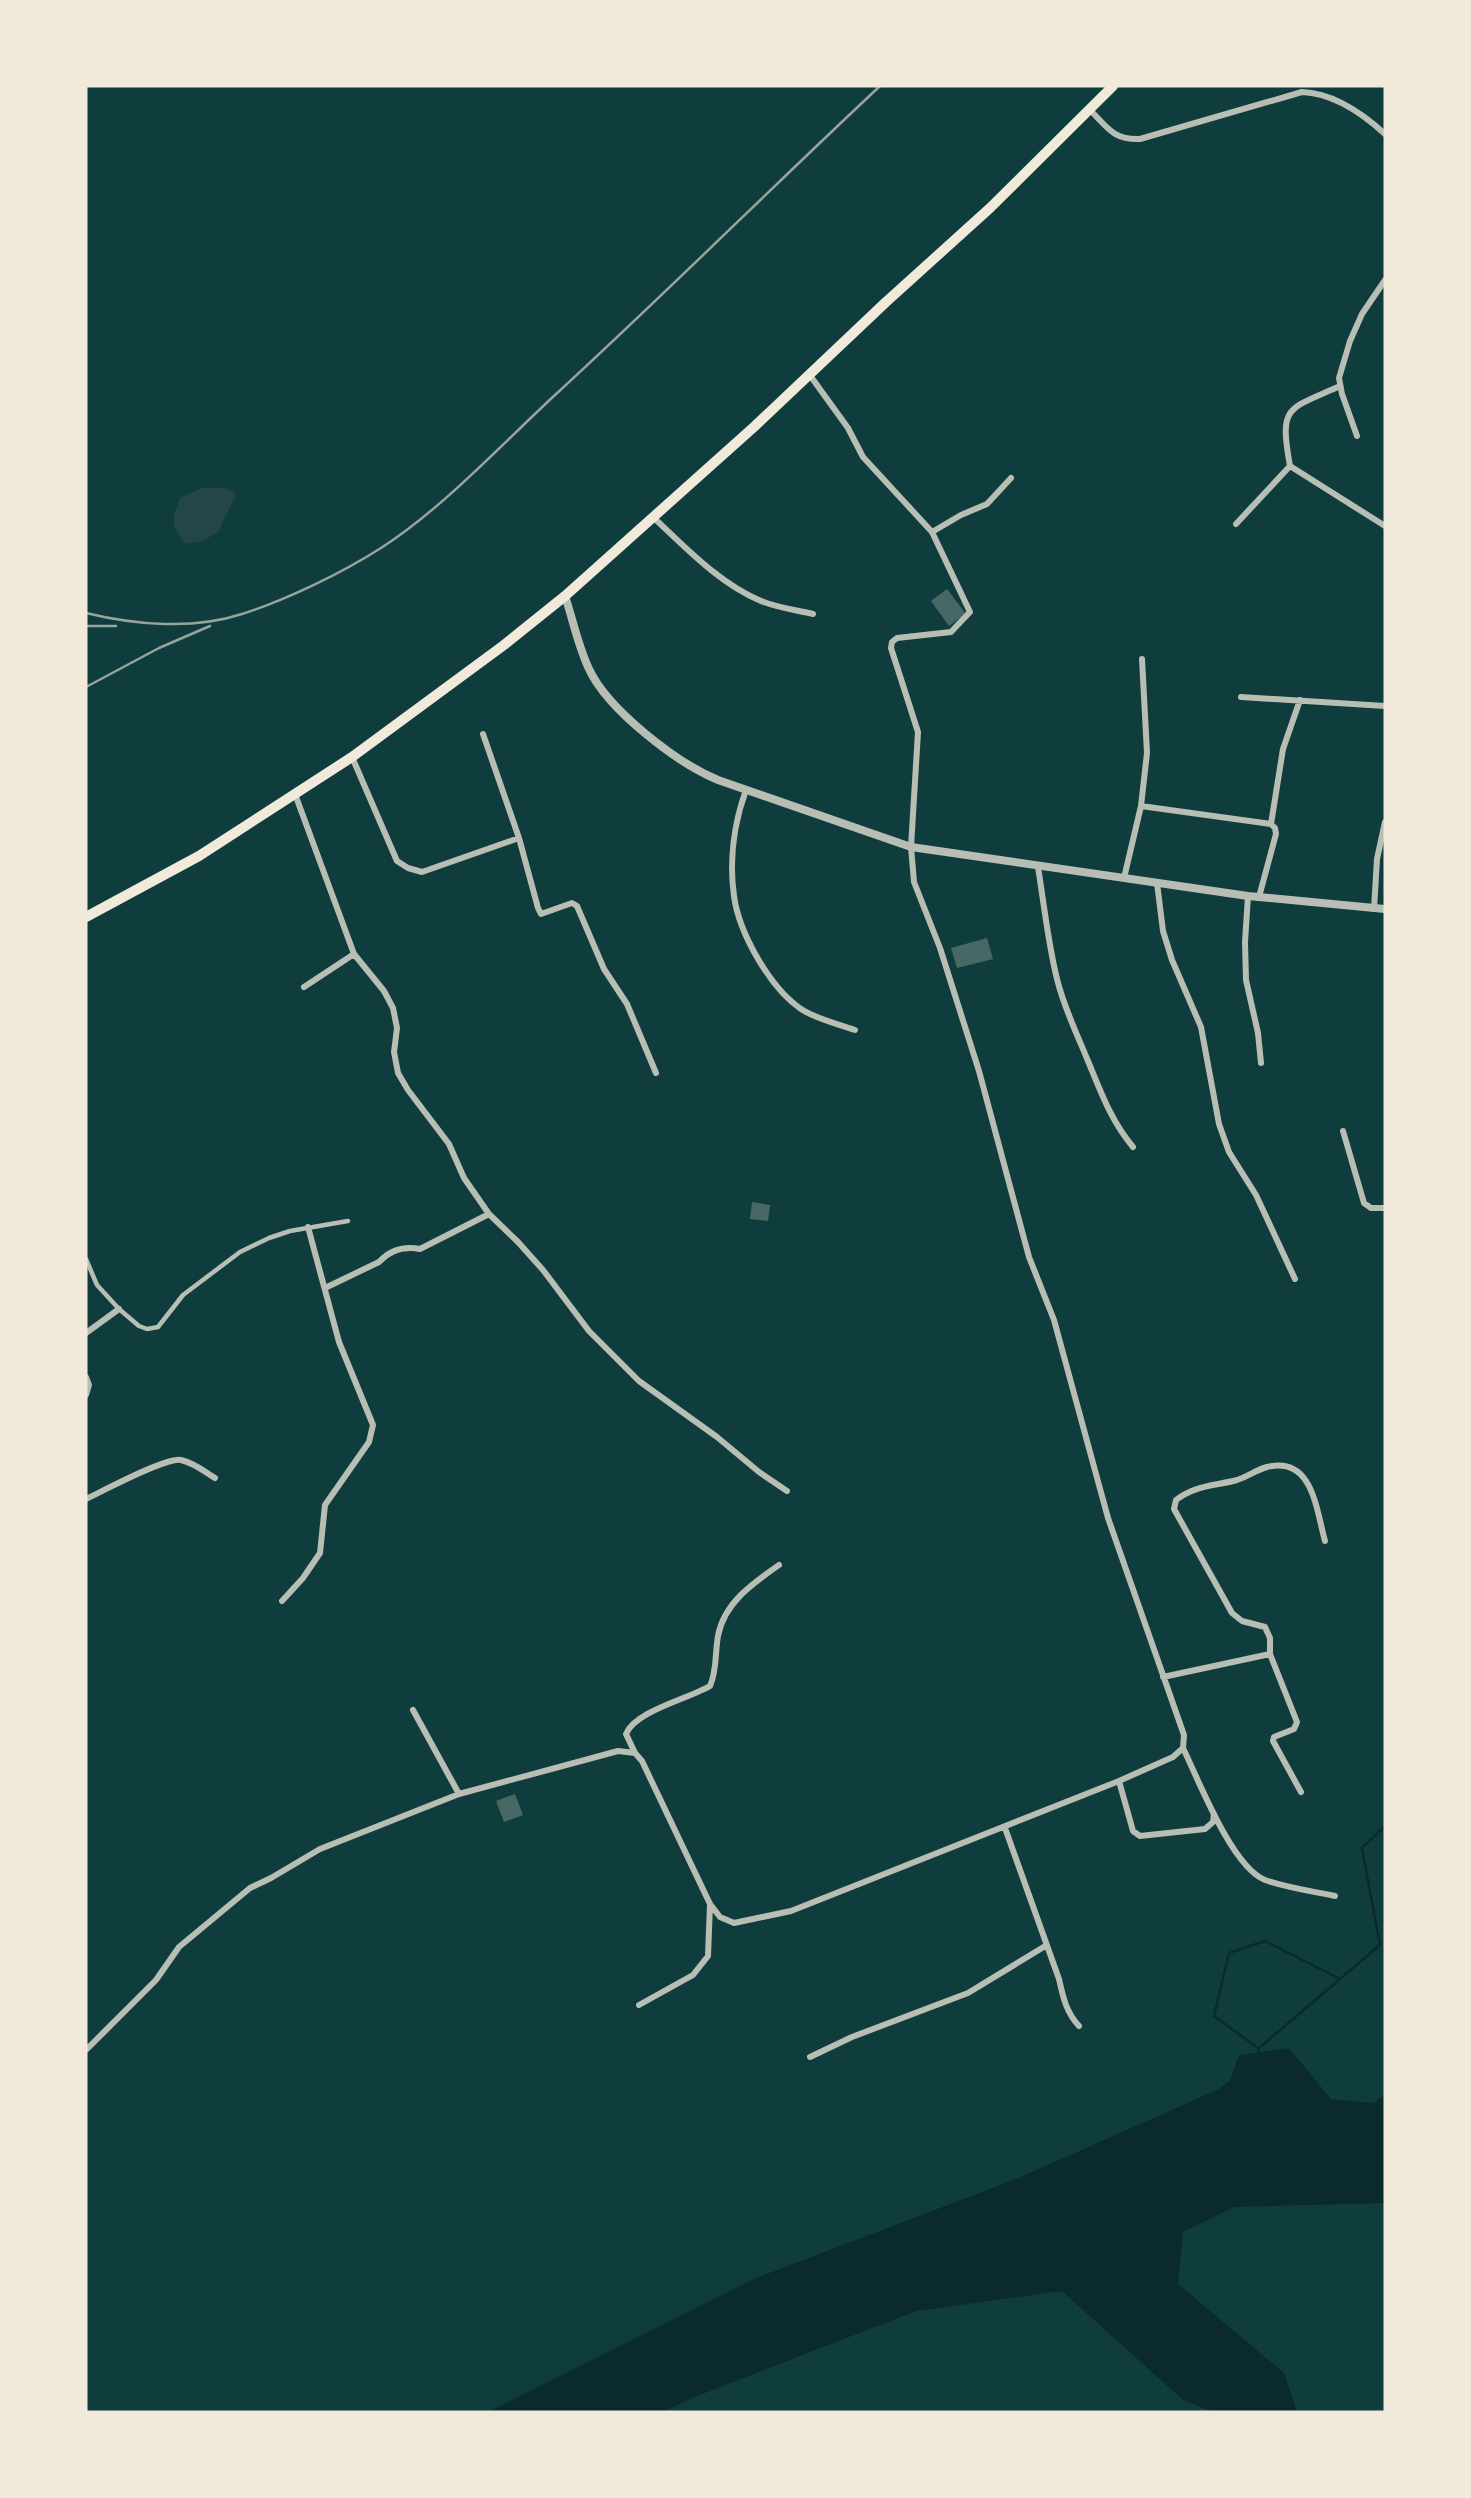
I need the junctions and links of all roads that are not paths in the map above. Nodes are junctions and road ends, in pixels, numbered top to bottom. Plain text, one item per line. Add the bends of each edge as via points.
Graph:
1 (1113, 86) edge
2 (1090, 110) junction
3 (1385, 134) edge
4 (1385, 281) edge
5 (809, 374) junction
6 (1340, 386) junction
7 (1357, 436) dead end
8 (1290, 466) junction
9 (1011, 478) dead end
10 (654, 518) junction
11 (1236, 524) dead end
12 (1385, 526) edge
13 (932, 532) junction
14 (565, 596) junction
15 (813, 614) dead end
16 (1142, 659) dead end
17 (1241, 697) dead end
18 (1300, 701) junction
19 (1385, 706) edge
20 (483, 734) dead end
21 (352, 757) junction
22 (746, 790) junction
23 (295, 794) junction
24 (1141, 806) junction
25 (1385, 822) edge
26 (1271, 824) junction
27 (519, 838) junction
28 (911, 847) junction
29 (1038, 867) junction
30 (1124, 878) junction
31 (1157, 883) junction
32 (1248, 896) junction
33 (1259, 897) junction
34 (1374, 909) junction
35 (1385, 909) edge
36 (86, 917) edge
37 (354, 954) junction
38 (304, 987) dead end
39 (855, 1030) dead end
40 (1261, 1063) dead end
41 (656, 1073) dead end
42 (1343, 1131) dead end
43 (1133, 1147) dead end
44 (1385, 1208) edge
45 (489, 1214) junction
46 (348, 1221) dead end
47 (308, 1227) junction
48 (86, 1259) edge
49 (1295, 1279) dead end
50 (325, 1288) junction
51 (118, 1309) junction
52 (86, 1333) edge
53 (86, 1377) edge
54 (86, 1395) edge
55 (215, 1478) dead end
56 (787, 1491) dead end
57 (86, 1499) edge
58 (1325, 1541) dead end
59 (779, 1565) dead end
60 (282, 1601) dead end
61 (1270, 1654) junction
62 (1163, 1677) junction
63 (413, 1710) dead end
64 (1184, 1748) junction
65 (635, 1752) junction
66 (1119, 1781) junction
67 (1301, 1792) dead end
68 (459, 1794) junction
69 (1214, 1814) junction
70 (1005, 1828) junction
71 (1335, 1896) dead end
72 (710, 1904) junction
73 (1047, 1945) junction
74 (639, 2005) dead end
75 (1079, 2026) dead end
76 (86, 2050) edge
77 (810, 2057) dead end

1 - 2 highway
2 - 3 street via 1119,137 1140,139 1302,92 1319,93 1349,107
2 - 5 highway
4 - 6 street via 1350,341
5 - 10 highway
5 - 13 street via 863,457
6 - 7 street
6 - 8 street via 1292,410 1285,422
8 - 11 street
8 - 12 street
9 - 13 street via 987,504
10 - 14 highway
10 - 15 street via 739,590 777,607
13 - 28 street via 970,612 951,632 892,642 918,732
14 - 21 highway
14 - 22 street via 588,667 610,701 696,769
16 - 24 street via 1147,753
17 - 18 street
18 - 19 street
18 - 26 street via 1283,749
20 - 27 street
21 - 23 highway
21 - 27 street via 397,861 408,869 422,872
22 - 28 street
22 - 39 street via 738,813 733,869 738,915 747,935 781,993 803,1011
23 - 36 highway via 199,856
23 - 37 street
24 - 26 street
24 - 30 street
25 - 34 street
26 - 33 street via 1276,834
27 - 41 street via 541,915 575,903
28 - 29 street
28 - 62 street via 914,882 979,1071 1029,1257 1054,1320 1108,1518
29 - 30 street
29 - 43 street via 1051,953 1069,1016 1104,1104
30 - 31 street
31 - 32 street
31 - 49 street via 1163,931 1201,1027 1219,1124
32 - 33 street
32 - 40 street via 1246,980
33 - 34 street
34 - 35 street
37 - 38 street
37 - 45 street via 393,1009 398,1073 449,1144 464,1178
42 - 44 street via 1364,1203
45 - 50 street via 420,1249 407,1247 386,1255
45 - 56 street via 543,1270 589,1331 639,1381
46 - 47 street
47 - 50 street
47 - 51 street via 240,1252 183,1295 158,1327 139,1326
48 - 51 street via 97,1285
50 - 60 street via 372,1433 325,1505 320,1553
51 - 52 street
53 - 54 street
55 - 57 street via 178,1459 160,1463
58 - 61 street via 1305,1479 1285,1467 1267,1467 1235,1481 1203,1486 1177,1500 1174,1509 1232,1613 1265,1628
59 - 65 street via 745,1590 723,1620 710,1686 629,1726 626,1734
61 - 62 street
61 - 67 street via 1297,1722 1294,1729 1273,1741
62 - 64 street via 1184,1735
63 - 68 street
64 - 66 street
64 - 69 street
65 - 68 street via 618,1751
65 - 72 street
66 - 69 street via 1133,1831 1140,1836 1205,1829
66 - 70 street
68 - 76 street via 320,1849 250,1888 179,1947 156,1980
69 - 71 street via 1253,1874
70 - 72 street via 791,1911 734,1923 720,1917
70 - 73 street
72 - 74 street via 708,1956 693,1975
73 - 75 street via 1063,2000
73 - 77 street via 968,1993 852,2036

